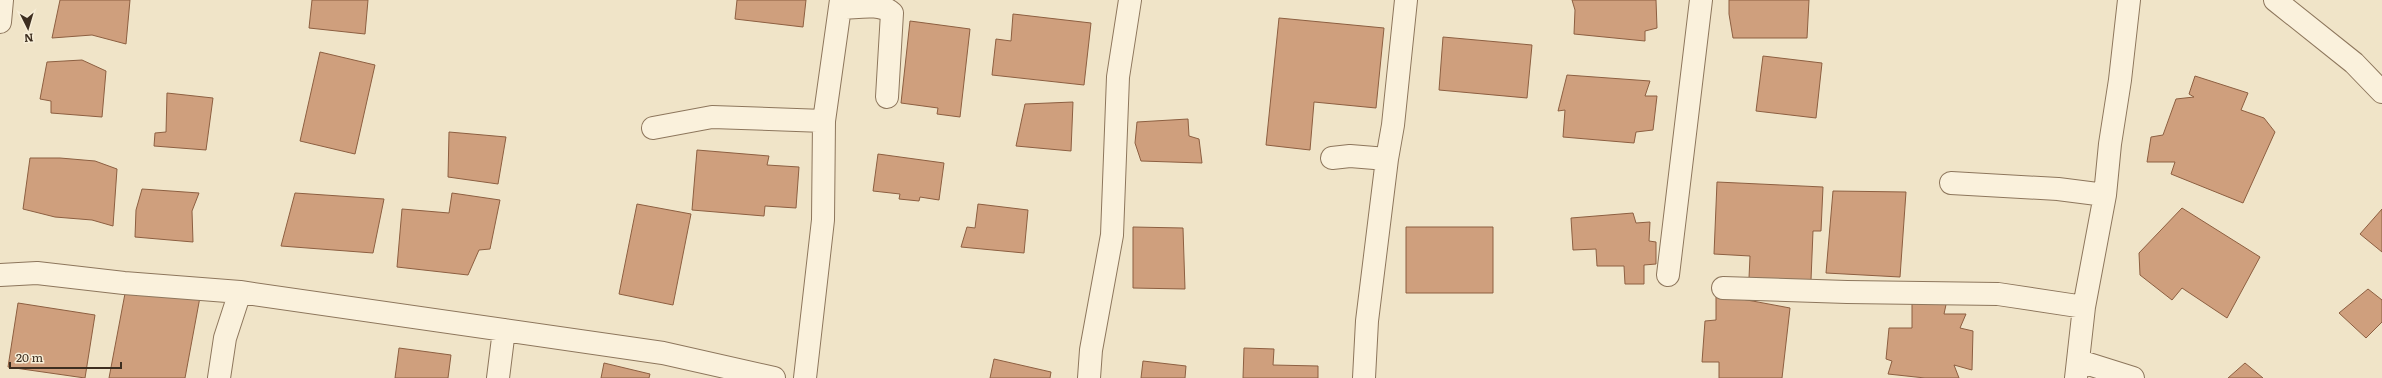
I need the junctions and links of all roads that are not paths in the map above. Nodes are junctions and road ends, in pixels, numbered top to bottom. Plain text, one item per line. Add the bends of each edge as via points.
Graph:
1 (2, 0) edge
2 (1130, 0) edge
3 (1406, 0) edge
4 (1701, 0) edge
5 (2130, 0) edge
6 (2275, 0) edge
7 (841, 4) edge
8 (0, 22) edge
9 (2382, 92) edge
10 (887, 97) dead end
11 (824, 121) junction
12 (653, 128) dead end
13 (1332, 158) dead end
14 (1387, 159) junction
15 (1951, 183) dead end
16 (2105, 195) junction
17 (0, 275) edge
18 (1668, 275) dead end
19 (1723, 288) dead end
20 (240, 292) junction
21 (2084, 307) junction
22 (504, 330) junction
23 (2077, 370) edge
24 (219, 378) edge
25 (498, 378) edge
26 (774, 378) edge
27 (805, 378) edge
28 (1089, 378) edge
29 (1364, 378) edge
30 (2132, 378) edge

1 - 8 street
2 - 28 street via 1118,78 1112,234 1091,350
3 - 14 street
4 - 18 street
5 - 16 street
6 - 9 street via 2354,63
7 - 10 street via 878,7 892,13
7 - 11 street
11 - 12 street via 712,117
11 - 27 street via 823,220
13 - 14 street via 1350,156
14 - 29 street via 1367,321
15 - 16 street via 2058,189
16 - 21 street
17 - 20 street via 37,273
19 - 21 street via 1998,294
20 - 22 street
20 - 24 street via 225,338
21 - 23 street
22 - 25 street
22 - 26 street via 663,353
23 - 30 street

